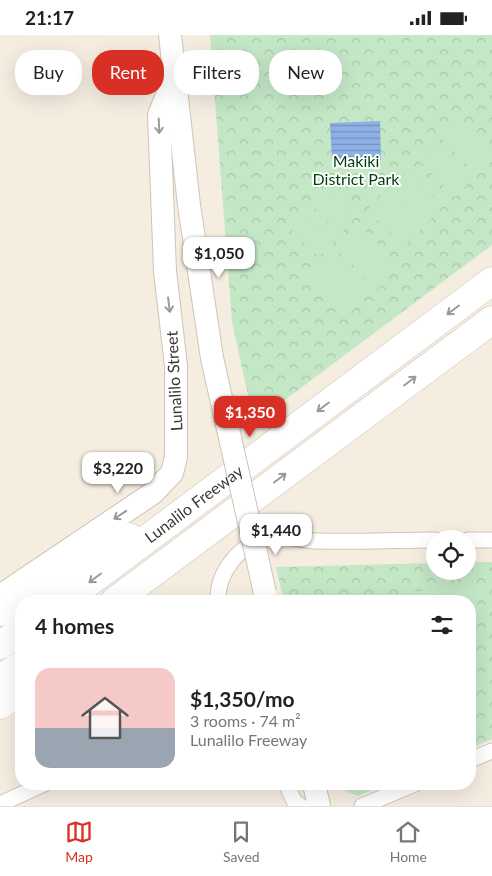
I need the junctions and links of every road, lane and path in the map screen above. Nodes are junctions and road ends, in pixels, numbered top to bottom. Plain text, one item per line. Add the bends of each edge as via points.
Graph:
1 (170, 35) edge
2 (173, 80) junction
3 (189, 205) junction
4 (163, 207) junction
5 (492, 281) edge
6 (492, 320) edge
7 (161, 527) junction
8 (213, 529) junction
9 (426, 540) edge
10 (476, 540) edge
11 (492, 540) edge
12 (28, 595) edge
13 (72, 595) edge
14 (123, 595) edge
15 (139, 595) edge
16 (219, 595) edge
17 (267, 595) edge
18 (0, 596) edge
19 (15, 603) edge
20 (0, 612) edge
21 (15, 635) edge
22 (0, 645) edge
23 (15, 669) edge
24 (0, 679) edge
25 (15, 694) edge
26 (0, 705) edge
27 (492, 751) edge
28 (476, 758) edge
29 (30, 790) edge
30 (289, 790) edge
31 (401, 790) edge
32 (0, 803) edge
33 (301, 806) edge
34 (362, 806) edge

1 - 2 main road
2 - 3 main road
2 -> 4 main road, Lunalilo Street via 159,115
3 - 4 main road
3 - 17 main road, bridge via 212,358
4 -> 18 main road, Lunalilo Street via 165,271 176,366 177,433 172,473 153,493
5 -> 7 highway, Lunalilo Freeway
8 -> 6 highway, Lunalilo Freeway
7 - 12 highway via 115,541
7 -> 13 highway, Lunalilo Freeway
8 - 14 highway, Lunalilo Freeway
8 - 15 highway
9 - 16 street via 315,541 265,537 242,549 226,568
10 - 11 street
19 - 20 highway
21 - 22 highway
23 - 24 highway
25 - 26 highway
27 - 28 street
29 - 32 street
30 - 33 street via 294,801
31 - 34 street

